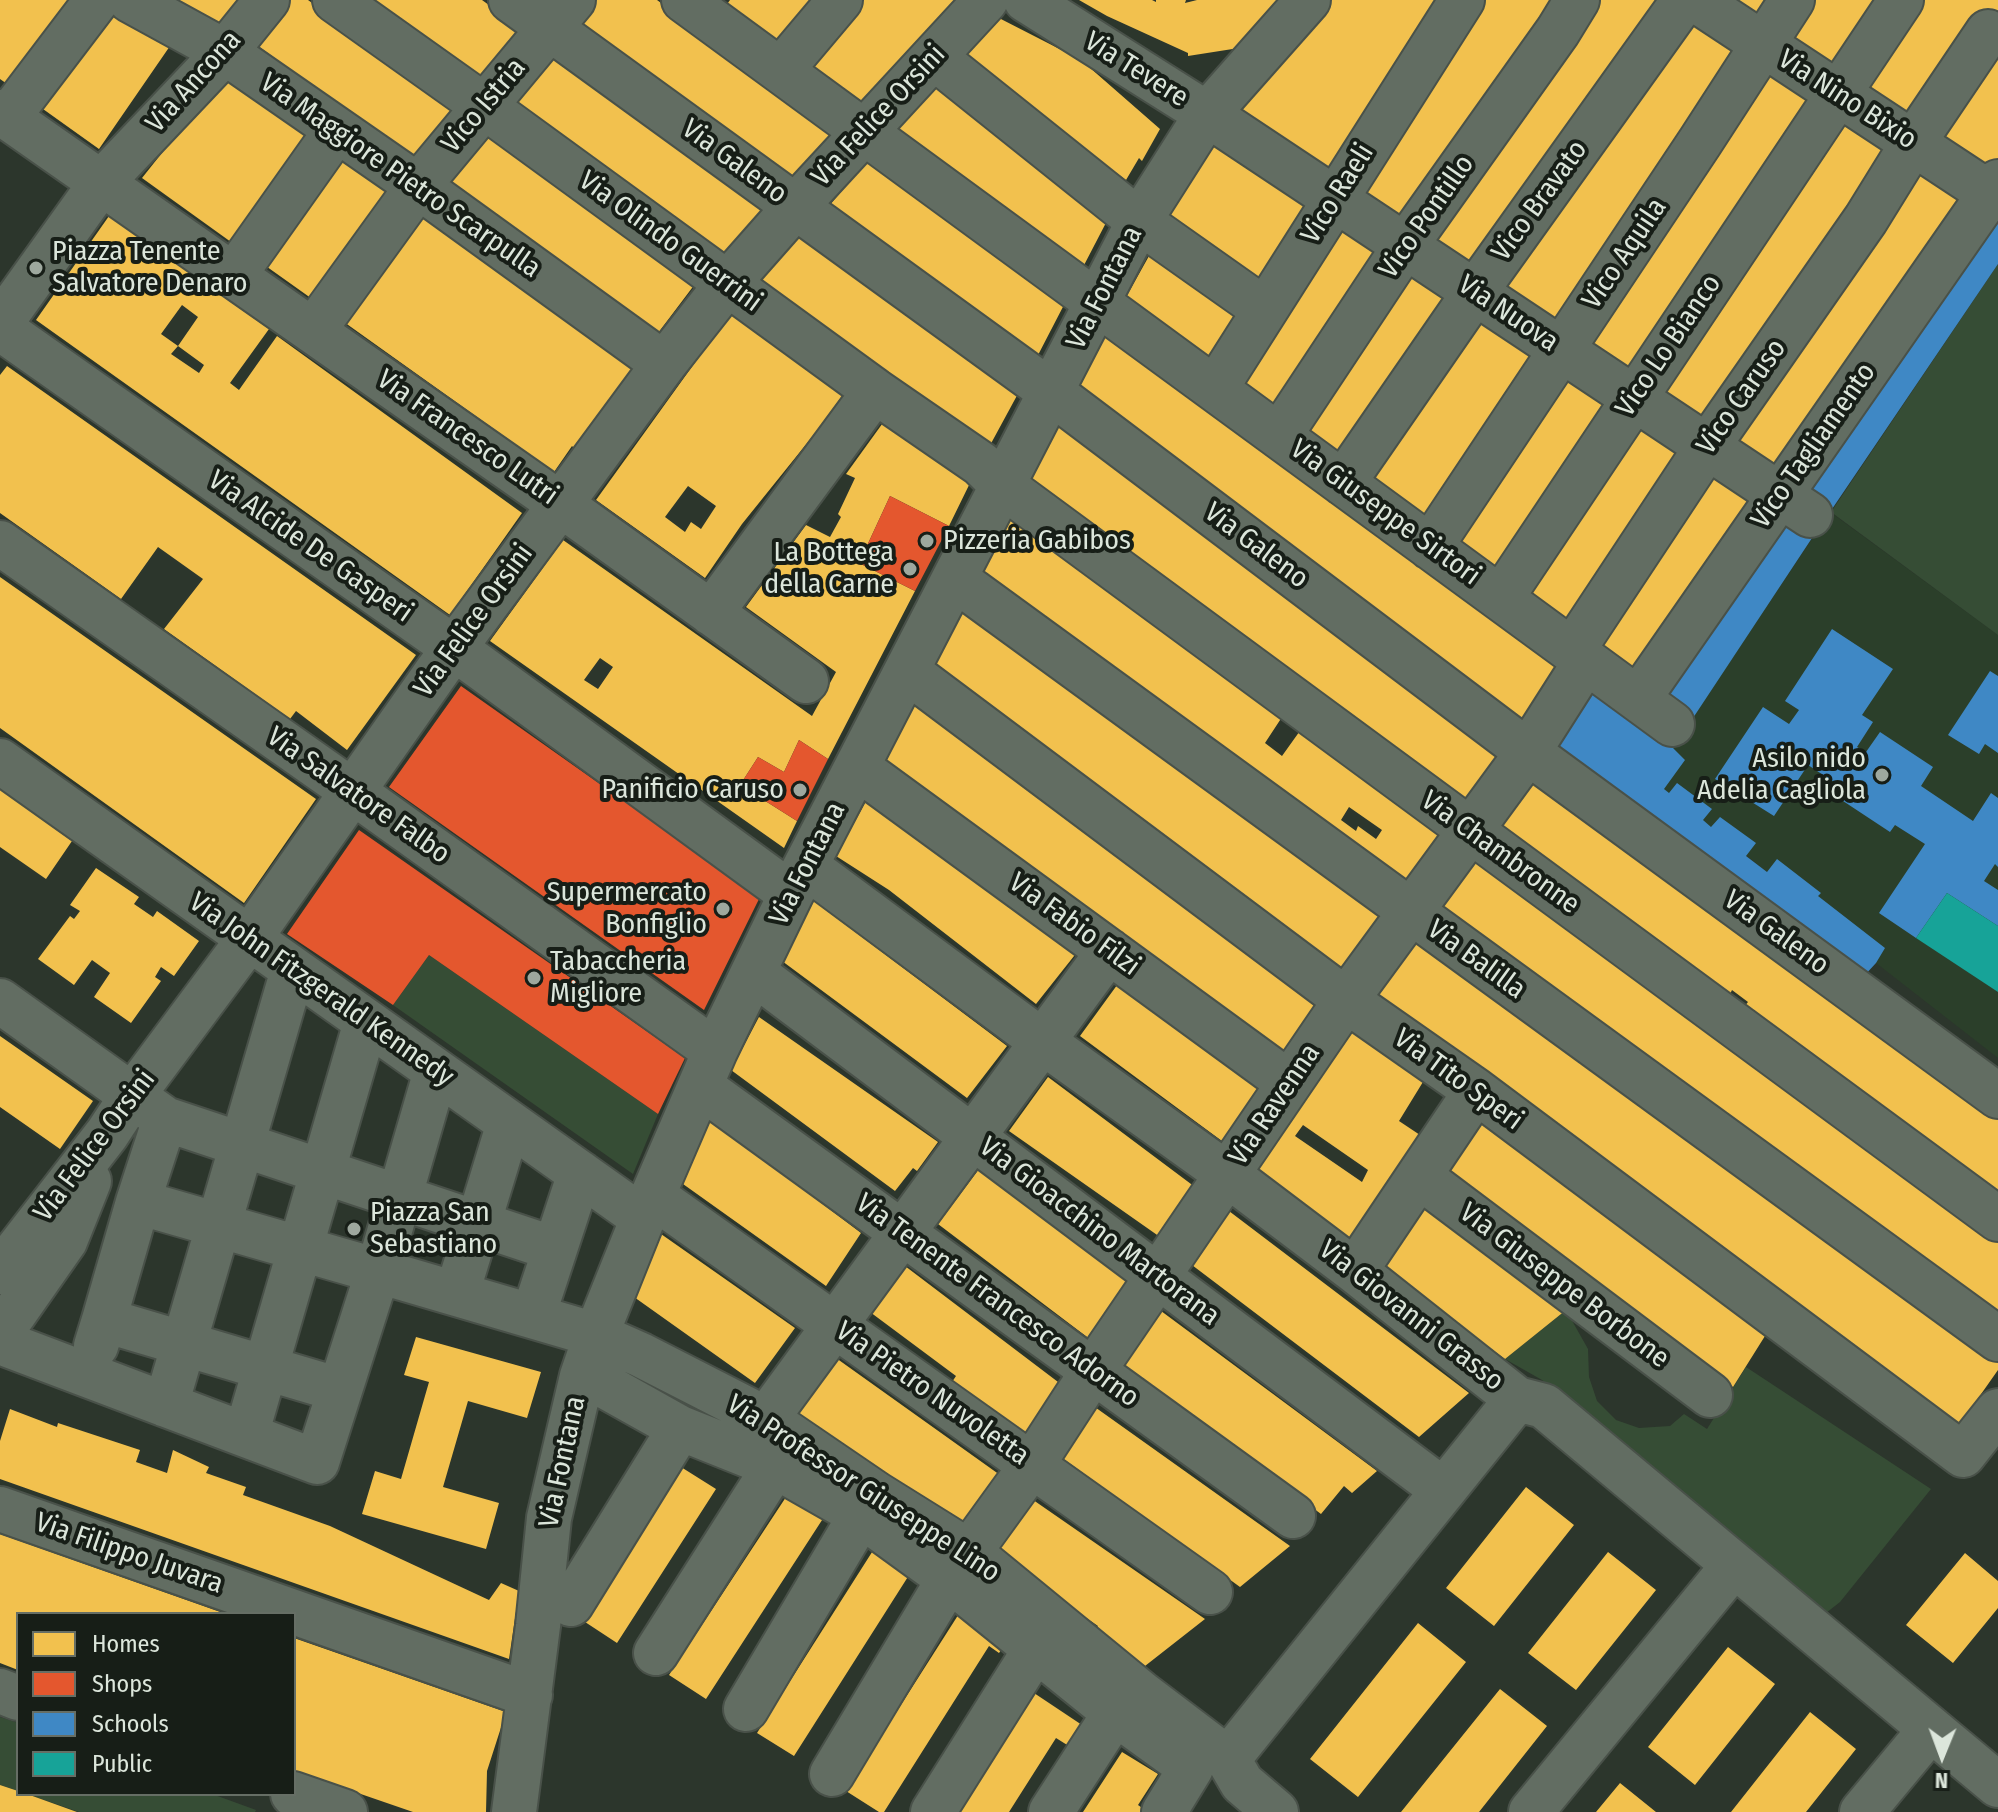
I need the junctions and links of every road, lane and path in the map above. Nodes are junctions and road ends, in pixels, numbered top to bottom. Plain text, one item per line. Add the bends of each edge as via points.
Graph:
1 (97, 0) edge
2 (130, 0) edge
3 (267, 0) edge
4 (335, 0) edge
5 (511, 0) edge
6 (840, 0) edge
7 (986, 0) edge
8 (1026, 0) edge
9 (1308, 0) edge
10 (1462, 0) edge
11 (1577, 0) edge
12 (1684, 0) edge
13 (1696, 0) edge
14 (1792, 0) edge
15 (1901, 0) edge
16 (697, 4) edge
17 (562, 14) edge
18 (1988, 32) dead end
19 (1763, 44) junction
20 (225, 52) junction
21 (934, 57) junction
22 (781, 70) junction
23 (1838, 94) junction
24 (484, 106) junction
25 (4, 114) edge
26 (1207, 114) junction
27 (336, 131) junction
28 (865, 133) junction
29 (1913, 143) junction
30 (115, 181) junction
31 (418, 186) junction
32 (1995, 192) edge
33 (1335, 199) junction
34 (795, 207) junction
35 (1139, 221) junction
36 (1405, 246) junction
37 (234, 275) junction
38 (727, 284) junction
39 (1475, 292) junction
40 (1097, 303) junction
41 (1265, 310) junction
42 (7, 331) edge
43 (313, 331) junction
44 (1561, 350) junction
45 (664, 364) junction
46 (1215, 389) junction
47 (875, 391) junction
48 (1051, 392) junction
49 (1634, 398) junction
50 (1279, 436) junction
51 (1707, 447) junction
52 (1343, 483) junction
53 (1003, 486) junction
54 (560, 504) junction
55 (1795, 505) junction
56 (0, 543) edge
57 (1430, 547) junction
58 (955, 579) junction
59 (1501, 598) junction
60 (711, 613) junction
61 (454, 648) junction
62 (1579, 656) junction
63 (907, 671) junction
64 (806, 681) dead end
65 (1638, 699) junction
66 (1672, 724) dead end
67 (1528, 752) junction
68 (0, 761) edge
69 (858, 768) junction
70 (352, 791) junction
71 (1471, 831) junction
72 (799, 880) junction
73 (1411, 912) junction
74 (249, 939) junction
75 (1109, 951) junction
76 (293, 970) junction
77 (754, 973) junction
78 (1346, 1000) junction
79 (0, 1001) edge
80 (366, 1022) junction
81 (1043, 1042) junction
82 (708, 1069) junction
83 (436, 1071) junction
84 (1289, 1083) junction
85 (1476, 1091) junction
86 (1998, 1096) edge
87 (148, 1107) junction
88 (509, 1123) junction
89 (107, 1134) junction
90 (973, 1137) junction
91 (242, 1144) junction
92 (322, 1172) junction
93 (580, 1173) junction
94 (1228, 1175) junction
95 (1419, 1176) junction
96 (399, 1197) junction
97 (138, 1202) junction
98 (648, 1207) junction
99 (1998, 1219) edge
100 (478, 1224) junction
101 (218, 1225) junction
102 (903, 1233) junction
103 (300, 1249) junction
104 (555, 1249) junction
105 (1, 1267) edge
106 (378, 1271) junction
107 (1355, 1271) junction
108 (1159, 1277) junction
109 (457, 1293) junction
110 (533, 1316) junction
111 (104, 1320) junction
112 (835, 1325) junction
113 (0, 1334) edge
114 (596, 1335) junction
115 (1998, 1339) edge
116 (0, 1342) edge
117 (184, 1344) junction
118 (266, 1368) junction
119 (1093, 1371) junction
120 (87, 1375) junction
121 (582, 1376) junction
122 (340, 1390) junction
123 (1710, 1395) dead end
124 (1517, 1399) junction
125 (166, 1405) junction
126 (1998, 1411) edge
127 (766, 1419) junction
128 (680, 1428) junction
129 (246, 1435) junction
130 (1032, 1465) junction
131 (775, 1466) junction
132 (1443, 1490) junction
133 (869, 1505) junction
134 (0, 1509) edge
135 (1293, 1516) dead end
136 (1734, 1565) junction
137 (959, 1566) junction
138 (1210, 1592) dead end
139 (571, 1604) dead end
140 (293, 1612) edge
141 (296, 1613) edge
142 (1044, 1634) junction
143 (656, 1653) dead end
144 (530, 1695) junction
145 (746, 1709) dead end
146 (1115, 1713) junction
147 (1931, 1729) junction
148 (1228, 1759) junction
149 (832, 1774) dead end
150 (1998, 1785) edge
151 (296, 1795) edge
152 (345, 1812) edge
153 (514, 1812) edge
154 (933, 1812) edge
155 (1051, 1812) edge
156 (1164, 1812) edge
157 (1276, 1812) edge
158 (1531, 1812) edge
159 (1862, 1812) edge

1 - 25 street
2 - 20 street, Via Maggiore Pietro Scarpulla
3 - 20 street, Via Ancona
4 - 24 street, Via Olindo Guerrini
5 - 17 street, Via Galeno
6 - 22 street
7 - 21 street, Via Felice Orsini
8 - 26 street, Via Tevere
9 - 26 street, Via Fontana
10 - 33 street, Vico Raeli
11 - 36 street, Vico Pontillo
12 - 39 street, Vico Bravato
13 - 19 street, Via Nino Bixio
14 - 19 street, Vico Aquila
15 - 23 street, Vico Lo Bianco
16 - 22 street, Via Giuseppe Sirtori
17 - 24 street, Vico Istria
17 - 34 street, Via Galeno
18 - 29 street, Vico Caruso
19 - 23 street, Via Nino Bixio
19 - 44 street, Vico Aquila
20 - 27 street, Via Maggiore Pietro Scarpulla
20 - 30 street, Via Ancona
21 - 28 street, Via Felice Orsini
21 - 35 street
22 - 28 street, Via Giuseppe Sirtori
23 - 29 street, Via Nino Bixio
23 - 49 street, Vico Lo Bianco
24 - 31 street, Vico Istria
24 - 38 street, Via Olindo Guerrini
25 - 30 street, Via Francesco Lutri
26 - 33 street, Via Nuova
26 - 35 street, Via Fontana
27 - 31 street, Via Maggiore Pietro Scarpulla
27 - 37 street
28 - 34 street, Via Felice Orsini
28 - 40 street, Via Giuseppe Sirtori
29 - 32 street, Via Nino Bixio
29 - 51 street, Vico Caruso
30 - 37 street, Via Francesco Lutri
30 - 42 street, Via Ancona
31 - 43 street, Vico Istria
31 - 45 street, Via Maggiore Pietro Scarpulla
32 - 55 street, Vico Tagliamento
33 - 36 street, Via Nuova
33 - 41 street, Vico Raeli
34 - 38 street, Via Felice Orsini
34 - 48 street, Via Galeno
35 - 40 street, Via Fontana
35 - 41 street
36 - 39 street, Via Nuova
36 - 50 street, Vico Pontillo
37 - 43 street, Via Francesco Lutri
38 - 45 street, Via Felice Orsini
38 - 47 street, Via Olindo Guerrini
39 - 44 street, Via Nuova
39 - 52 street, Vico Bravato
40 - 46 street, Via Giuseppe Sirtori
40 - 48 street, Via Fontana
41 - 46 street, Vico Raeli
42 - 61 street, Via Alcide De Gasperi
43 - 54 street, Via Francesco Lutri
44 - 49 street, Via Nuova
44 - 57 street, Vico Aquila
45 - 54 street, Via Felice Orsini
46 - 50 street, Via Giuseppe Sirtori
47 - 53 street, Via Olindo Guerrini via 981,464
47 - 60 street
48 - 53 street, Via Fontana
48 - 67 street, Via Galeno
49 - 51 street, Via Nuova
49 - 59 street, Vico Lo Bianco
50 - 52 street, Via Giuseppe Sirtori
51 - 55 street, Via Nuova
51 - 62 street, Vico Caruso
52 - 57 street, Via Giuseppe Sirtori
53 - 58 street, Via Fontana
53 - 71 street, Via Chambronne
54 - 60 street, Via Francesco Lutri
54 - 61 street, Via Felice Orsini
55 - 65 street, Vico Tagliamento
56 - 70 street, Via Salvatore Falbo
57 - 59 street, Via Giuseppe Sirtori
58 - 63 street, Via Fontana
58 - 73 street, Via Balilla
59 - 62 street, Via Giuseppe Sirtori
60 - 64 street, Via Francesco Lutri
61 - 70 street, Via Felice Orsini
61 - 72 street, Via Alcide De Gasperi
62 - 65 street, Via Giuseppe Sirtori
62 - 67 street, Via Ravenna
63 - 69 street, Via Fontana
63 - 78 street, Via Tito Speri
65 - 66 street, Via Giuseppe Sirtori
67 - 71 street, Via Ravenna
67 - 86 street, Via Galeno
68 - 74 street, Via John Fitzgerald Kennedy
69 - 72 street, Via Fontana
69 - 75 street, Via Fabio Filzi
70 - 74 street, Via Felice Orsini
70 - 82 street, Via Salvatore Falbo
71 - 73 street, Via Ravenna
71 - 99 street, Via Chambronne
72 - 77 street, Via Fontana
72 - 81 street, Via Giovanni Grasso
73 - 78 street, Via Ravenna
73 - 115 street, Via Balilla
74 - 76 street, Via John Fitzgerald Kennedy
74 - 87 street, Via Felice Orsini
75 - 81 street
75 - 84 street, Via Fabio Filzi
76 - 80 street, Via John Fitzgerald Kennedy
76 - 91 street
77 - 82 street, Via Fontana
77 - 90 street, Via Gioacchino Martorana
78 - 84 street, Via Ravenna
78 - 85 street, Via Tito Speri
79 - 87 street
80 - 83 street, Via John Fitzgerald Kennedy
80 - 92 street
81 - 90 street
81 - 94 street, Via Giovanni Grasso
82 - 98 street, Via Fontana
82 - 102 street, Via Tenente Francesco Adorno
83 - 88 street, Via John Fitzgerald Kennedy
83 - 96 street
84 - 94 street, Via Ravenna
85 - 95 street
85 - 126 street, Via Tito Speri via 1963,1455
87 - 89 street, Via Felice Orsini
87 - 91 street
87 - 97 street
88 - 93 street, Via John Fitzgerald Kennedy
88 - 100 street
89 - 105 street, Via Felice Orsini
89 - 113 street via 65,1241
90 - 102 street
90 - 108 street, Via Gioacchino Martorana
91 - 92 street
91 - 101 street
92 - 96 street
92 - 103 street
93 - 98 street, Via John Fitzgerald Kennedy
93 - 104 street
94 - 107 street, Via Giovanni Grasso
94 - 108 street, Via Ravenna
95 - 107 street
95 - 123 street, Via Giuseppe Borbone
96 - 100 street
96 - 106 street
97 - 101 street, Via Professor Giuseppe Lino
97 - 111 street
98 - 112 street, Via Pietro Nuvoletta
98 - 114 street, Via Fontana
100 - 104 street
100 - 109 street
101 - 103 street, Via Professor Giuseppe Lino
101 - 117 street
102 - 112 street
102 - 119 street, Via Tenente Francesco Adorno
103 - 106 street, Via Professor Giuseppe Lino
103 - 118 street
104 - 110 street
106 - 109 street, Via Professor Giuseppe Lino
106 - 122 street
107 - 124 street, Via Giovanni Grasso
108 - 119 street, Via Ravenna
108 - 132 street, Via Gioacchino Martorana
109 - 110 street, Via Professor Giuseppe Lino
110 - 114 street, Via Professor Giuseppe Lino
111 - 117 street
111 - 120 street
112 - 127 street
112 - 130 street, Via Pietro Nuvoletta
114 - 121 street, Via Fontana
114 - 127 street, Via Professor Giuseppe Lino
116 - 120 street
117 - 118 street
117 - 125 street
118 - 122 street
118 - 129 street
119 - 130 street, Via Ravenna
119 - 135 street, Via Tenente Francesco Adorno
120 - 125 street
121 - 128 street
121 - 144 street, Via Fontana via 549,1518
122 - 129 street via 317,1462
124 - 132 street
124 - 136 street, Via Giovanni Grasso via 1544,1406
125 - 129 street
127 - 133 street, Via Professor Giuseppe Lino
128 - 131 street
128 - 139 street
130 - 137 street, Via Ravenna
130 - 138 street, Via Pietro Nuvoletta
131 - 133 street
131 - 143 street
132 - 148 street
133 - 137 street, Via Professor Giuseppe Lino
133 - 145 street
134 - 140 street, Via Filippo Juvara
136 - 147 street, Via Giovanni Grasso
136 - 158 street
137 - 142 street, Via Professor Giuseppe Lino
137 - 149 street, Via Ravenna
141 - 144 street, Via Filippo Juvara
142 - 146 street
142 - 148 street, Via Professor Giuseppe Lino via 1141,1693
142 - 154 street
144 - 153 street, Via Fontana
146 - 155 street
146 - 156 street via 1191,1768
147 - 150 street, Via Giovanni Grasso
147 - 159 street
148 - 157 street, Via Professor Giuseppe Lino via 1242,1783
151 - 152 street

